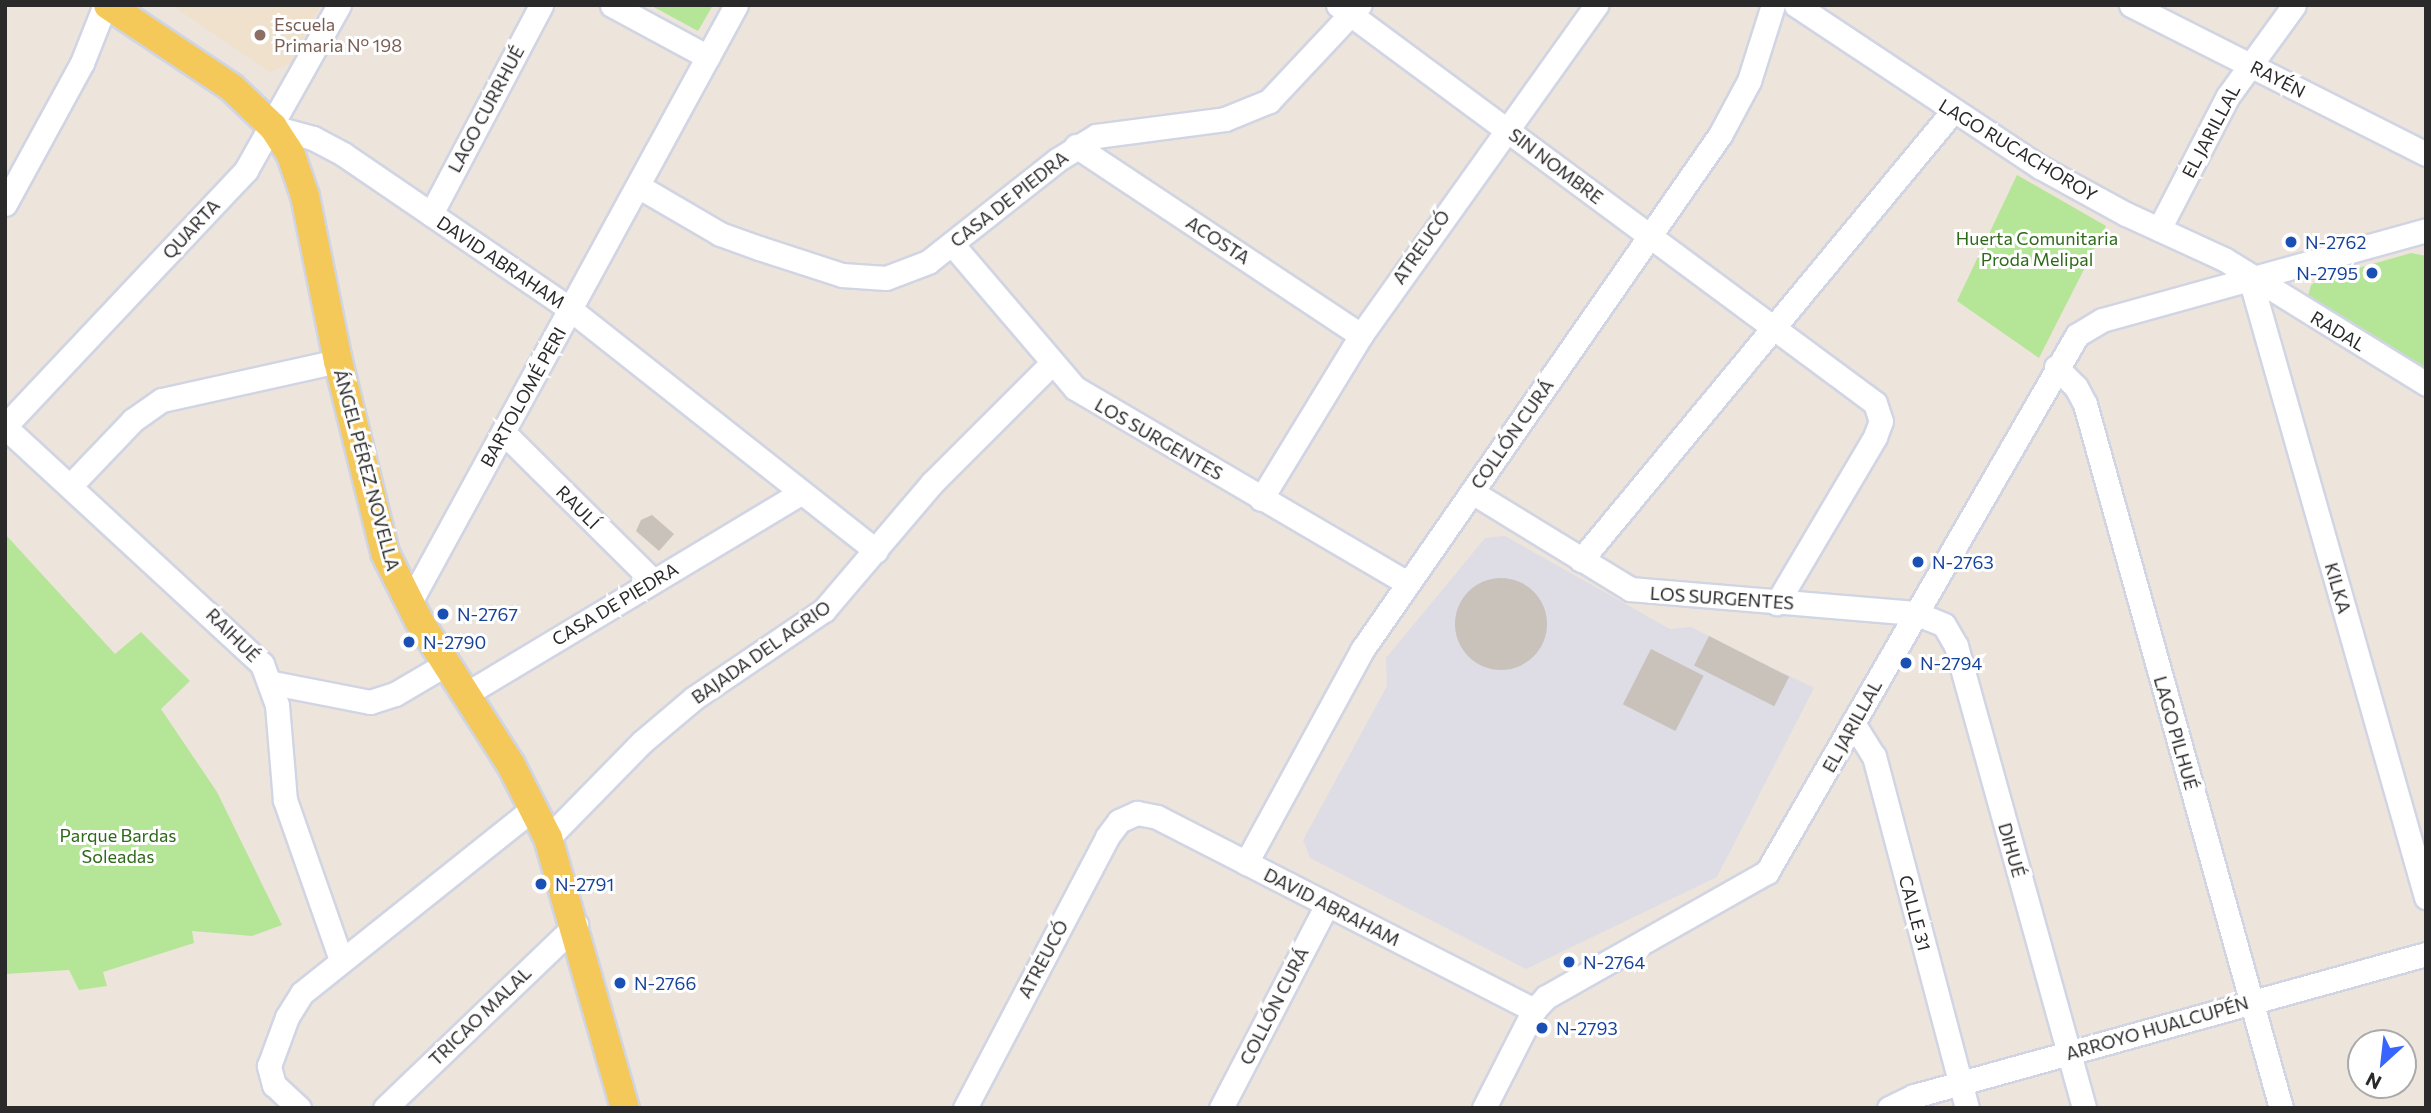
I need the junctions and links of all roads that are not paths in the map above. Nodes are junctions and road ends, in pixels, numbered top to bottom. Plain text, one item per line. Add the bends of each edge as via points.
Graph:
1 (107, 5) edge
2 (339, 5) edge
3 (541, 5) edge
4 (612, 5) edge
5 (736, 5) edge
6 (1595, 5) edge
7 (1773, 5) edge
8 (1796, 5) edge
9 (2131, 5) edge
10 (2294, 5) edge
11 (1349, 8) edge
12 (708, 57) junction
13 (2249, 65) junction
14 (1953, 111) junction
15 (273, 127) junction
16 (1504, 128) junction
17 (1076, 146) junction
18 (2426, 154) edge
19 (638, 186) junction
20 (5, 204) edge
21 (431, 214) junction
22 (2160, 229) junction
23 (2426, 230) edge
24 (1650, 236) junction
25 (952, 244) junction
26 (2250, 278) junction
27 (570, 309) junction
28 (1774, 327) junction
29 (1361, 335) junction
30 (338, 361) junction
31 (1050, 365) junction
32 (2056, 367) junction
33 (2426, 384) edge
34 (5, 427) edge
35 (503, 432) junction
36 (70, 486) junction
37 (1472, 492) junction
38 (800, 493) junction
39 (1261, 499) junction
40 (876, 551) junction
41 (1581, 560) junction
42 (653, 581) junction
43 (1408, 583) junction
44 (1777, 603) junction
45 (410, 604) junction
46 (1915, 613) junction
47 (446, 664) junction
48 (273, 683) junction
49 (466, 694) junction
50 (1853, 723) junction
51 (534, 808) junction
52 (1127, 815) joint
53 (548, 838) junction
54 (1246, 863) junction
55 (2426, 897) edge
56 (1327, 904) junction
57 (576, 925) junction
58 (2426, 954) edge
59 (341, 960) junction
60 (2252, 1002) junction
61 (1534, 1010) junction
62 (2069, 1053) junction
63 (1960, 1083) junction
64 (299, 1108) edge
65 (384, 1108) edge
66 (625, 1108) edge
67 (965, 1108) edge
68 (1221, 1108) edge
69 (1484, 1108) edge
70 (1889, 1108) edge
71 (1966, 1108) edge
72 (2084, 1108) edge
73 (2281, 1108) edge

1 - 15 main road, DAVID ABRAHAM via 231,87
1 - 20 street via 82,64
2 - 15 street, QUARTA
3 - 21 street, LAGO CURRHUÉ
4 - 12 street
5 - 12 street, BARTOLOMÉ PERI
6 - 16 street, ATREUCÓ
7 - 24 street, COLLÓN CURÁ via 1740,101
8 - 14 street, LAGO RUCACHOROY
9 - 13 street, RAYÉN
10 - 13 street, EL JARILLAL
11 - 16 street, SIN NOMBRE
11 - 17 street, CASA DE PIEDRA via 1269,102 1225,119 1117,130
12 - 19 street, BARTOLOMÉ PERI
13 - 18 street, RAYÉN
13 - 22 street, EL JARILLAL via 2219,111
14 - 22 street, LAGO RUCACHOROY via 2072,185
14 - 28 street
15 - 21 street, DAVID ABRAHAM via 328,145
15 - 30 main road, ÁNGEL PÉREZ NOVELLA via 291,155 305,195
15 - 34 street, QUARTA via 238,179
16 - 24 street, SIN NOMBRE
16 - 29 street, ATREUCÓ
17 - 25 street, CASA DE PIEDRA
17 - 29 street, ACOSTA
19 - 25 street, CASA DE PIEDRA via 720,234 842,275 886,278 909,272
19 - 27 street, BARTOLOMÉ PERI
21 - 27 street, DAVID ABRAHAM
22 - 26 street, LAGO RUCACHOROY via 2216,254
23 - 26 street, EL JARILLAL
24 - 28 street, SIN NOMBRE
24 - 37 street, COLLÓN CURÁ
25 - 31 street, LOS SURGENTES
26 - 32 street, EL JARILLAL via 2102,320 2077,335
26 - 33 street, RADAL
26 - 55 street, KILKA
27 - 35 street, BARTOLOMÉ PERI
27 - 38 street, DAVID ABRAHAM
28 - 41 street
28 - 44 street, SIN NOMBRE via 1875,403 1881,421
29 - 39 street, ATREUCÓ
30 - 36 street via 162,400 133,420
30 - 45 main road, ÁNGEL PÉREZ NOVELLA via 386,554
31 - 39 street, LOS SURGENTES via 1091,400
31 - 40 street, BAJADA DEL AGRIO via 932,483
32 - 46 street, EL JARILLAL
32 - 60 street, LAGO PILHUÉ via 2085,404
34 - 36 street, RAIHUÉ
35 - 42 street, RAULÍ
35 - 45 street, BARTOLOMÉ PERI
36 - 48 street, RAIHUÉ via 246,645
37 - 41 street, LOS SURGENTES
37 - 43 street, COLLÓN CURÁ
38 - 40 street, DAVID ABRAHAM
38 - 42 street, CASA DE PIEDRA
39 - 43 street, LOS SURGENTES
40 - 53 street, BAJADA DEL AGRIO via 824,610 668,719
41 - 44 street, LOS SURGENTES via 1643,593
42 - 49 street, CASA DE PIEDRA
43 - 54 street, COLLÓN CURÁ via 1346,676
44 - 46 street, LOS SURGENTES
45 - 47 main road, ÁNGEL PÉREZ NOVELLA
46 - 50 street, EL JARILLAL
46 - 62 street, DIHUÉ via 1944,625 1953,639
47 - 48 street via 395,694 370,702 356,703
47 - 49 main road, ÁNGEL PÉREZ NOVELLA
48 - 59 street, RAIHUÉ via 285,800
49 - 51 main road, ÁNGEL PÉREZ NOVELLA
50 - 61 street, EL JARILLAL via 1767,872 1554,991
50 - 63 street, CALLE 31 via 1874,756
51 - 53 main road, ÁNGEL PÉREZ NOVELLA
51 - 59 street
52 - 54 street, DAVID ABRAHAM via 1148,814
52 - 67 street, ATREUCÓ via 1107,837
53 - 57 main road, ÁNGEL PÉREZ NOVELLA
54 - 56 street, DAVID ABRAHAM
56 - 61 street, DAVID ABRAHAM
56 - 68 street, COLLÓN CURÁ
57 - 65 street, TRICAO MALAL
57 - 66 main road, ÁNGEL PÉREZ NOVELLA
58 - 60 street, ARROYO HUALCUPÉN
59 - 64 street via 294,1005 272,1055 270,1075
60 - 62 street, ARROYO HUALCUPÉN
60 - 73 street, LAGO PILHUÉ
61 - 69 street, EL JARILLAL
62 - 63 street, ARROYO HUALCUPÉN
62 - 72 street, DIHUÉ
63 - 70 street, ARROYO HUALCUPÉN
63 - 71 street, CALLE 31

